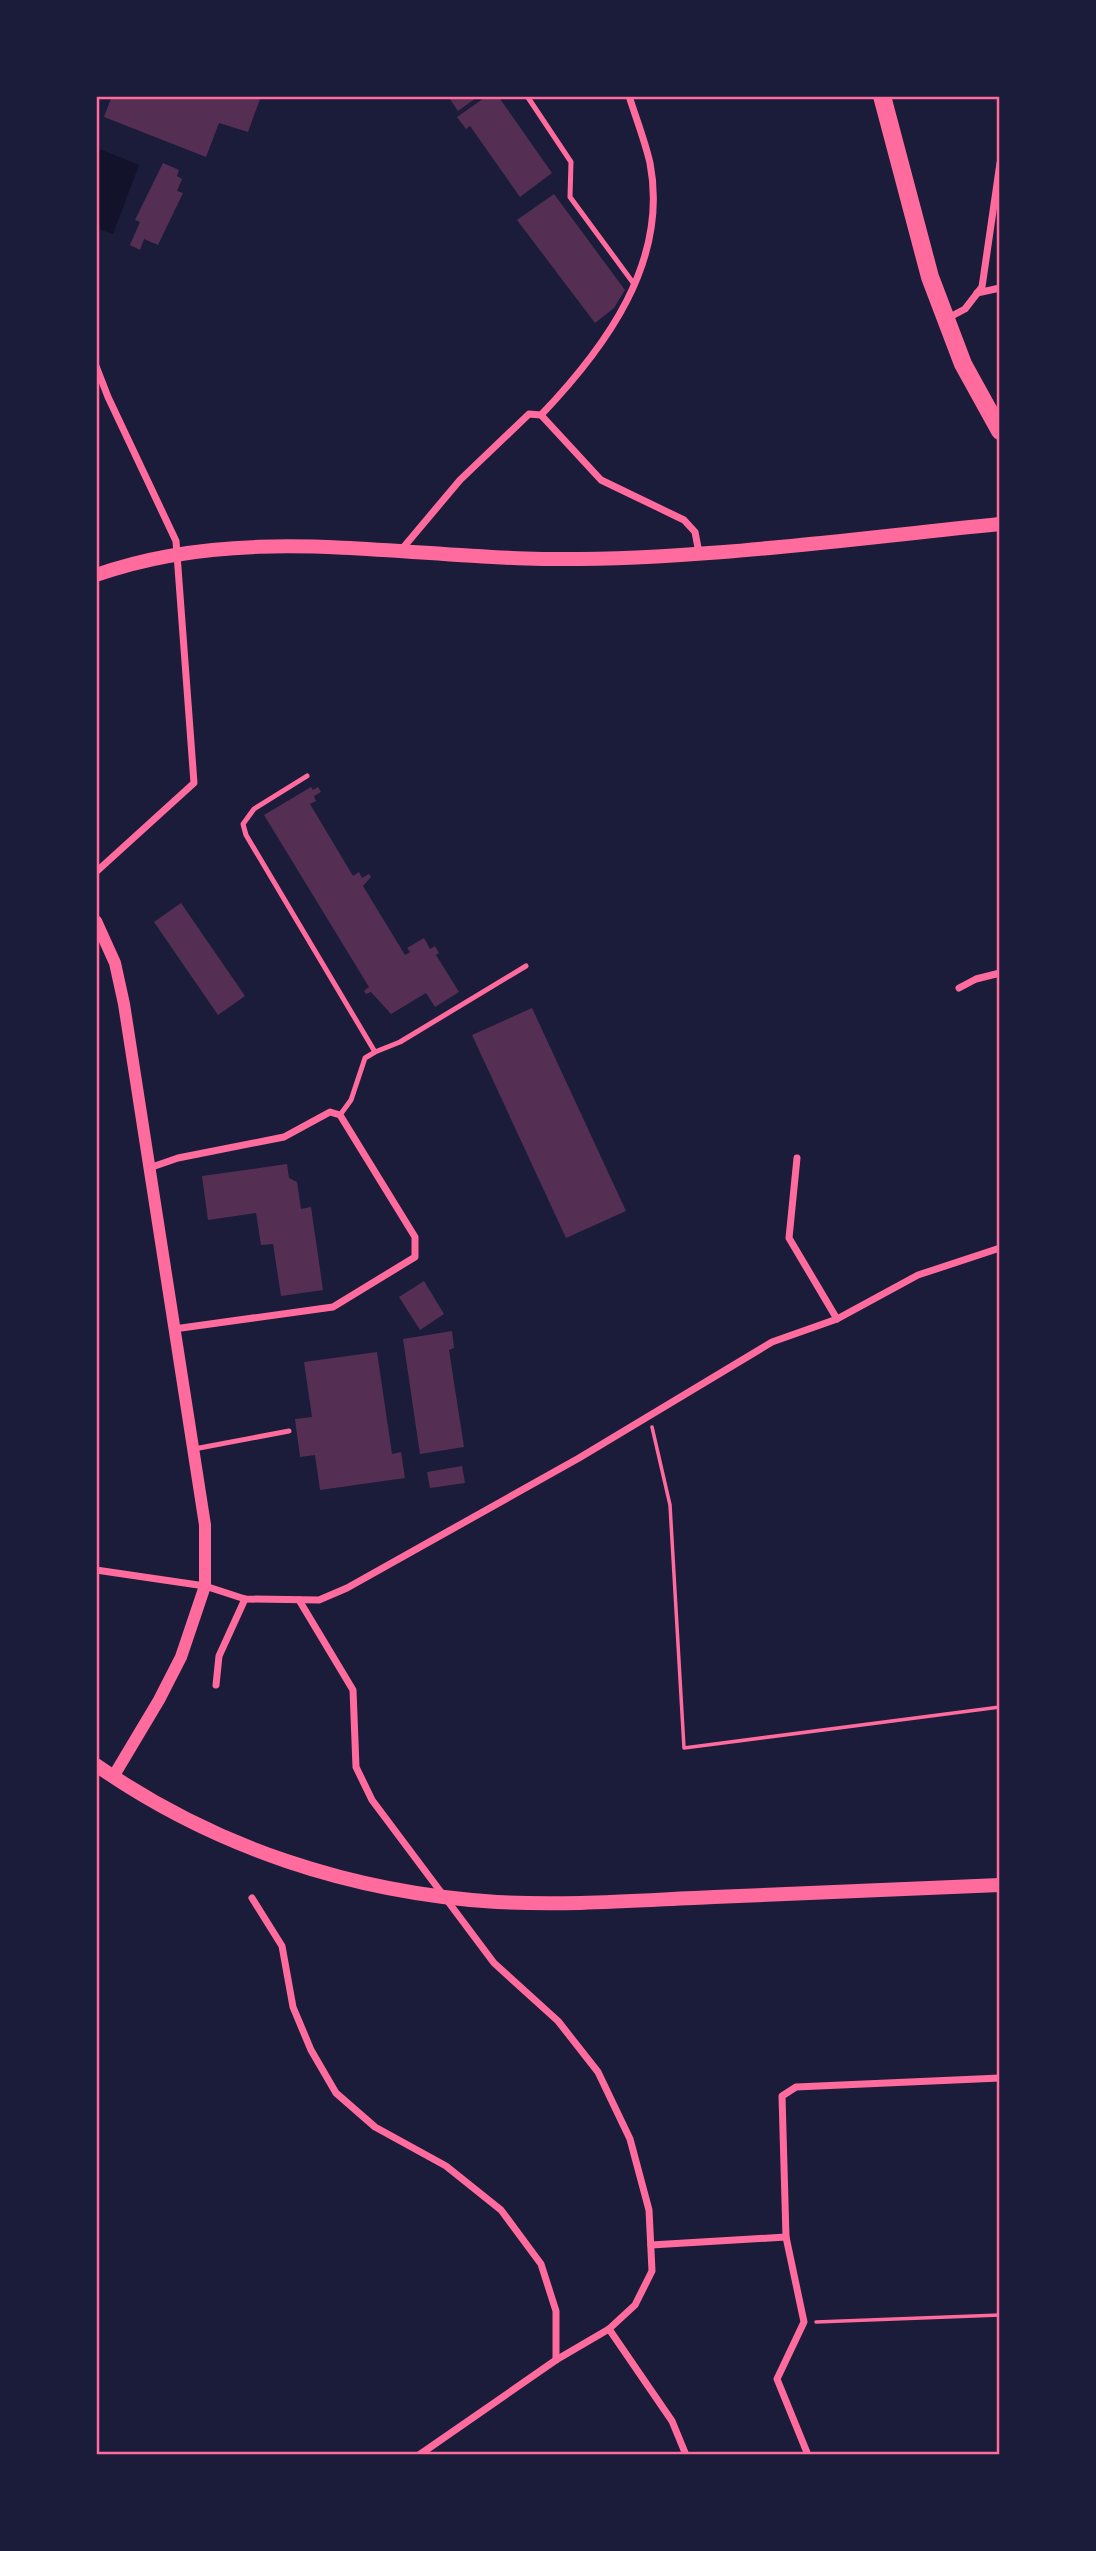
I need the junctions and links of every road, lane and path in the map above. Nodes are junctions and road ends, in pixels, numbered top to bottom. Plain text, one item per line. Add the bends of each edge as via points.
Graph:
1 (527, 96) edge
2 (629, 96) edge
3 (882, 96) edge
4 (1000, 163) edge
5 (634, 285) junction
6 (1000, 288) edge
7 (977, 292) junction
8 (945, 320) junction
9 (96, 366) edge
10 (541, 415) junction
11 (1000, 430) edge
12 (1000, 524) edge
13 (399, 552) junction
14 (177, 553) junction
15 (699, 553) junction
16 (96, 575) edge
17 (307, 776) dead end
18 (96, 872) edge
19 (96, 921) edge
20 (526, 966) dead end
21 (1000, 973) edge
22 (959, 988) dead end
23 (375, 1052) junction
24 (340, 1115) junction
25 (797, 1158) dead end
26 (149, 1168) junction
27 (1000, 1248) edge
28 (837, 1319) junction
29 (174, 1329) junction
30 (650, 1417) junction
31 (289, 1431) dead end
32 (194, 1449) junction
33 (96, 1570) edge
34 (205, 1586) junction
35 (245, 1599) junction
36 (299, 1600) junction
37 (216, 1685) dead end
38 (1000, 1707) edge
39 (96, 1765) edge
40 (113, 1777) junction
41 (1000, 1885) edge
42 (444, 1896) junction
43 (252, 1898) dead end
44 (1000, 2078) edge
45 (786, 2237) junction
46 (651, 2245) junction
47 (1000, 2315) edge
48 (804, 2322) junction
49 (609, 2329) junction
50 (556, 2360) junction
51 (419, 2455) edge
52 (686, 2455) edge
53 (808, 2455) edge

1 - 5 lane via 570,162 570,197
2 - 5 street via 650,164 652,200 647,251
3 - 8 main road
4 - 7 street via 982,286
5 - 10 street via 603,343
6 - 7 street
7 - 8 street via 965,309
8 - 11 main road via 963,364
9 - 14 street via 176,541
10 - 13 street via 529,414 460,480
10 - 15 street via 601,480 684,520 695,533
12 - 15 main road
13 - 14 main road via 232,546
13 - 15 main road via 543,559
14 - 16 main road
14 - 18 street via 194,783
17 - 23 lane via 254,809 243,824
19 - 26 street via 115,963 124,1004
20 - 23 lane via 400,1042
21 - 22 street
23 - 24 lane via 365,1058 351,1100
24 - 26 street via 330,1112 284,1137
24 - 29 street via 415,1237 415,1257 333,1307
25 - 28 street via 789,1238
26 - 29 street
27 - 28 street via 918,1275
28 - 30 street via 772,1342
29 - 32 street
30 - 36 street via 347,1588 319,1600
30 - 38 path via 670,1505 684,1748
31 - 32 lane
32 - 34 street via 205,1525
33 - 34 street
34 - 35 street
34 - 40 street via 181,1657
35 - 36 street
35 - 37 street via 219,1656
36 - 42 street via 353,1690 356,1768 387,1823
39 - 40 main road
40 - 42 main road via 217,1836 258,1852 346,1880
41 - 42 main road via 597,1902 498,1902
42 - 46 street via 494,1963 558,2021 598,2072 630,2139 649,2210
43 - 50 street via 282,1946 293,2007 336,2093 375,2127 446,2166 501,2210 541,2264 556,2311
44 - 45 street via 796,2087 782,2096
45 - 46 street
45 - 48 street
46 - 49 street via 652,2271 635,2305
47 - 48 path
48 - 53 street via 777,2379
49 - 50 street
49 - 52 street via 673,2421
50 - 51 street

